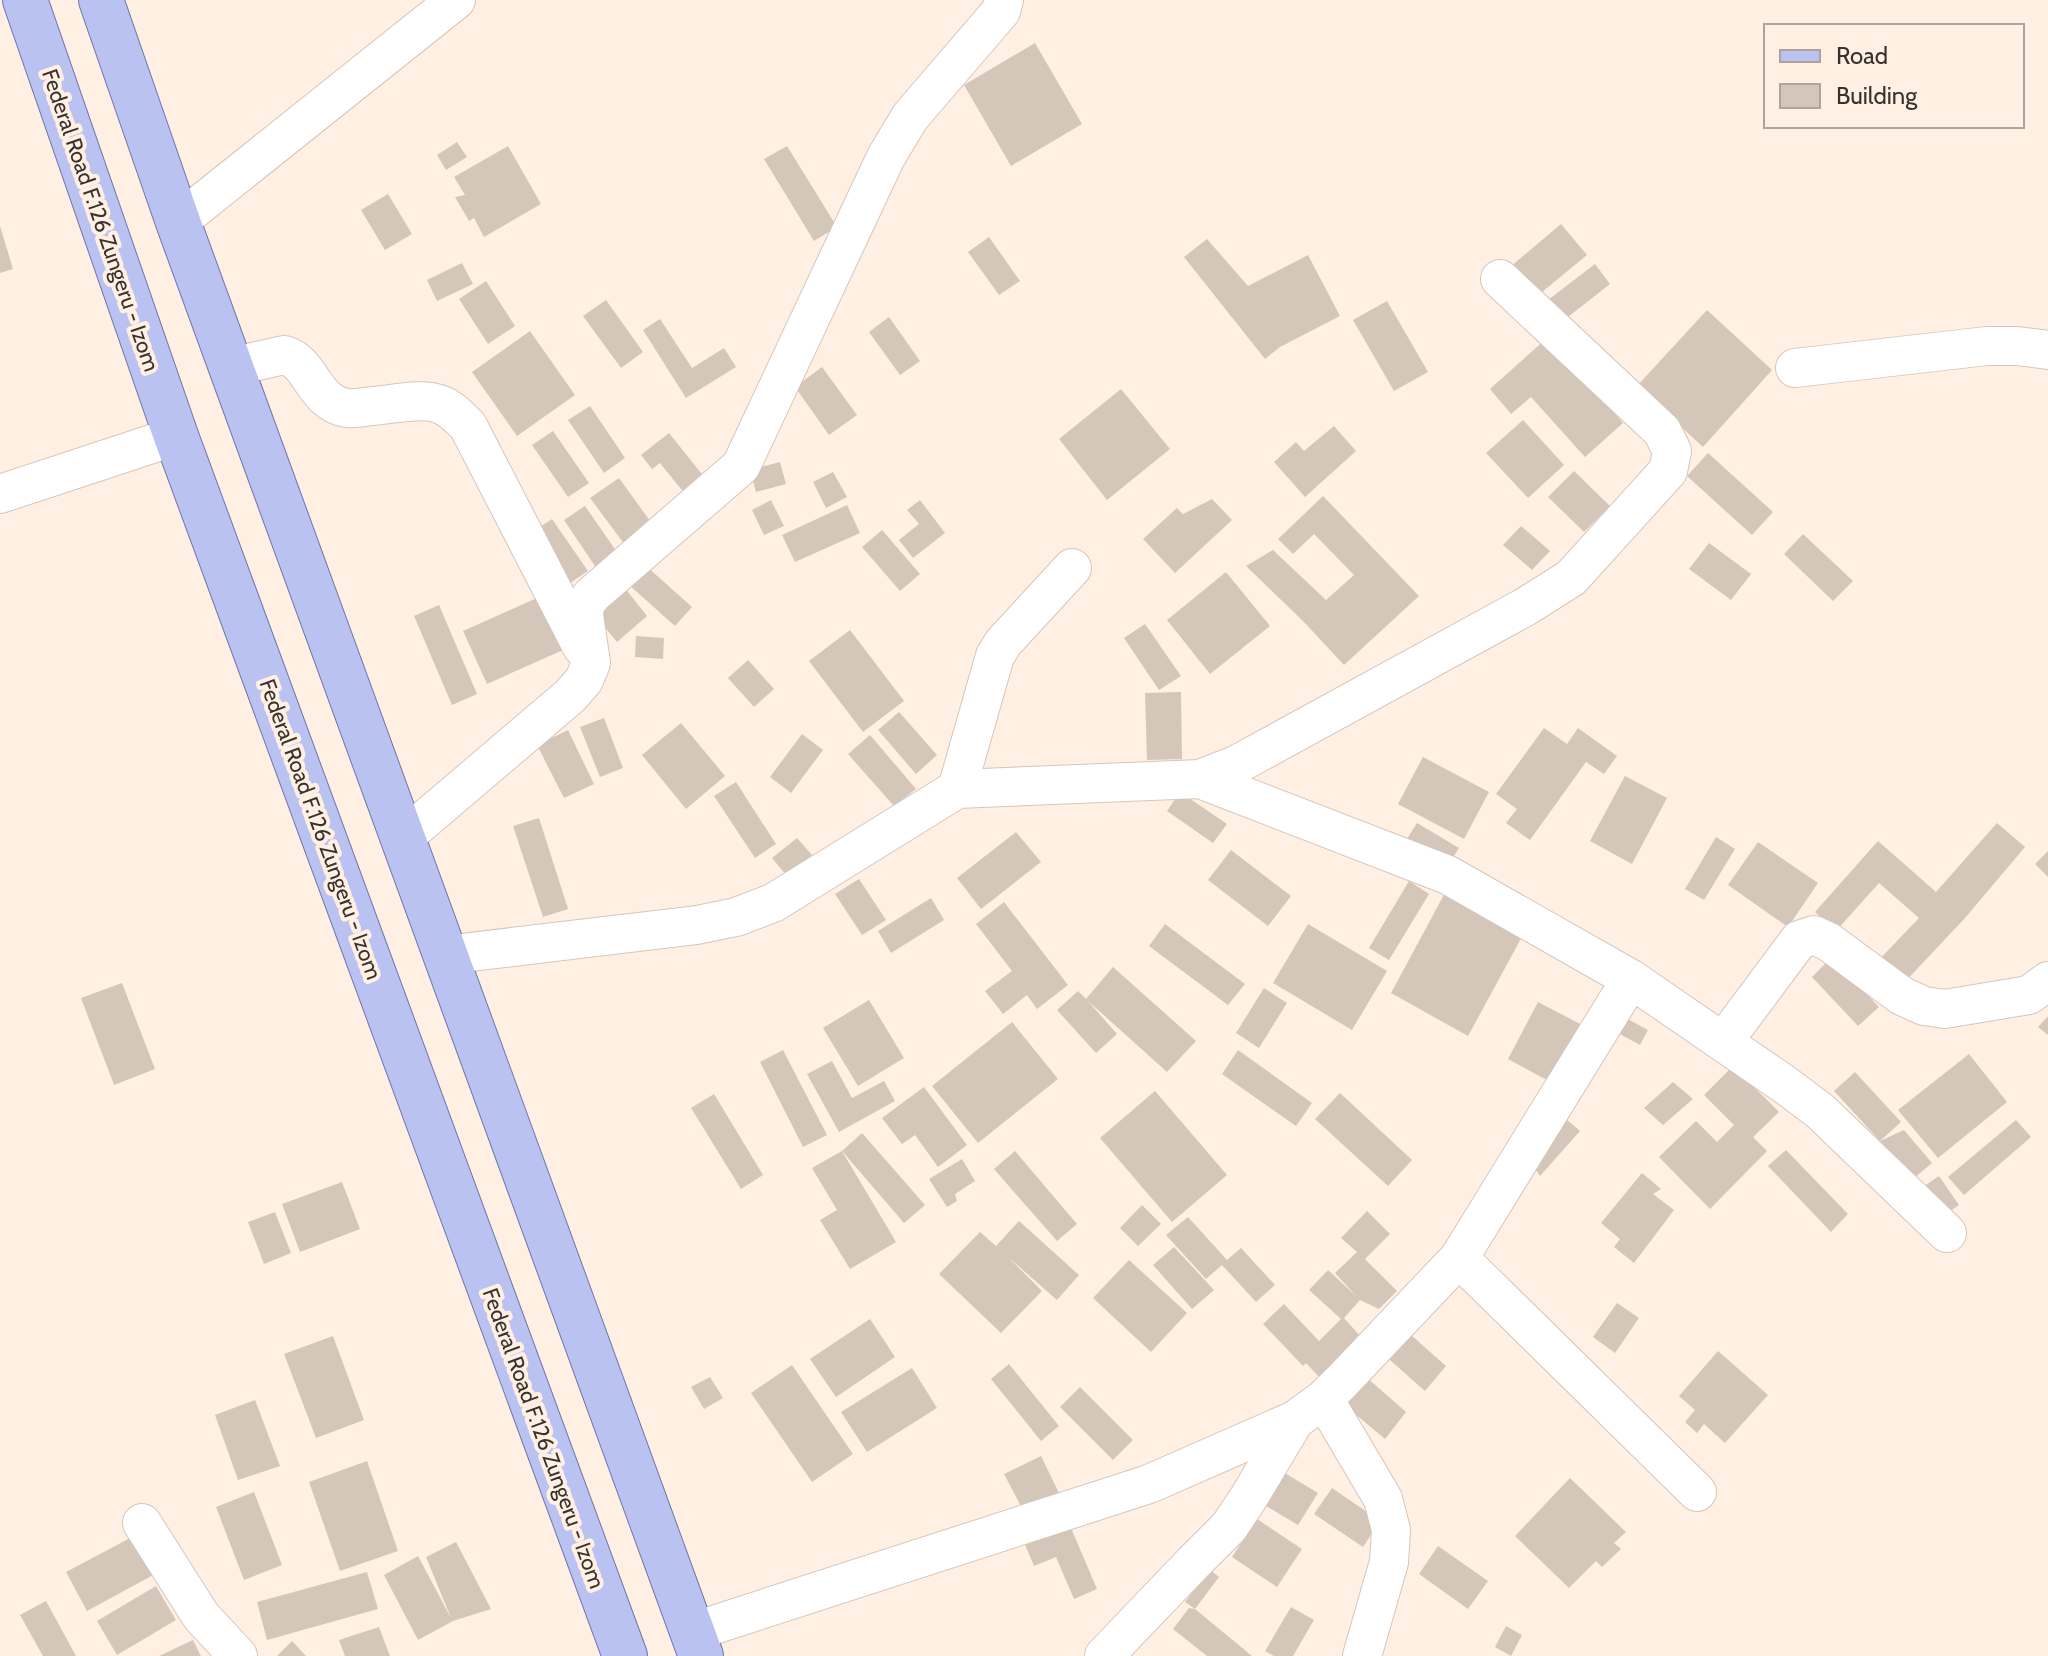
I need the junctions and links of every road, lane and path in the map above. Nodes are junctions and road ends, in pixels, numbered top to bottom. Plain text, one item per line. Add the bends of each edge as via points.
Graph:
1 (25, 0) edge
2 (101, 0) edge
3 (456, 0) edge
4 (1004, 0) edge
5 (178, 222) junction
6 (1500, 279) dead end
7 (2048, 350) edge
8 (231, 367) junction
9 (1795, 368) dead end
10 (176, 436) junction
11 (0, 494) edge
12 (1072, 568) dead end
13 (591, 663) junction
14 (1200, 779) junction
15 (957, 789) junction
16 (402, 839) junction
17 (445, 955) junction
18 (1631, 979) junction
19 (2048, 981) edge
20 (1723, 1042) junction
21 (1947, 1233) dead end
22 (1459, 1258) junction
23 (1309, 1410) junction
24 (1697, 1492) dead end
25 (142, 1523) dead end
26 (697, 1644) edge
27 (238, 1656) edge
28 (625, 1656) edge
29 (1104, 1656) edge
30 (1362, 1656) edge

1 - 10 main road, Federal Road F.126 Zungeru - Izom
2 - 5 main road
3 - 5 street
4 - 13 street via 1001,11 910,117 886,157 741,466 585,604
5 - 8 main road
6 - 14 street via 1662,431 1672,451 1668,471 1571,578 1236,765
7 - 9 street via 1987,346
8 - 13 street via 284,355 299,362 332,403 347,408 436,402 452,411 468,426
8 - 16 main road
10 - 11 street
10 - 28 main road, Federal Road F.126 Zungeru - Izom
12 - 15 street via 995,656
13 - 16 street via 570,696
14 - 15 street
14 - 18 street via 1448,875
15 - 17 street via 773,903 736,917
16 - 17 main road
17 - 26 main road
18 - 20 street
18 - 22 street
19 - 20 street via 2029,995 1945,1009 1924,1006 1814,935 1799,940
20 - 21 street via 1820,1111
22 - 23 street
22 - 24 street
23 - 26 street via 1149,1484
23 - 29 street via 1229,1527
23 - 30 street via 1383,1499 1391,1530 1389,1562
25 - 27 street via 201,1616

